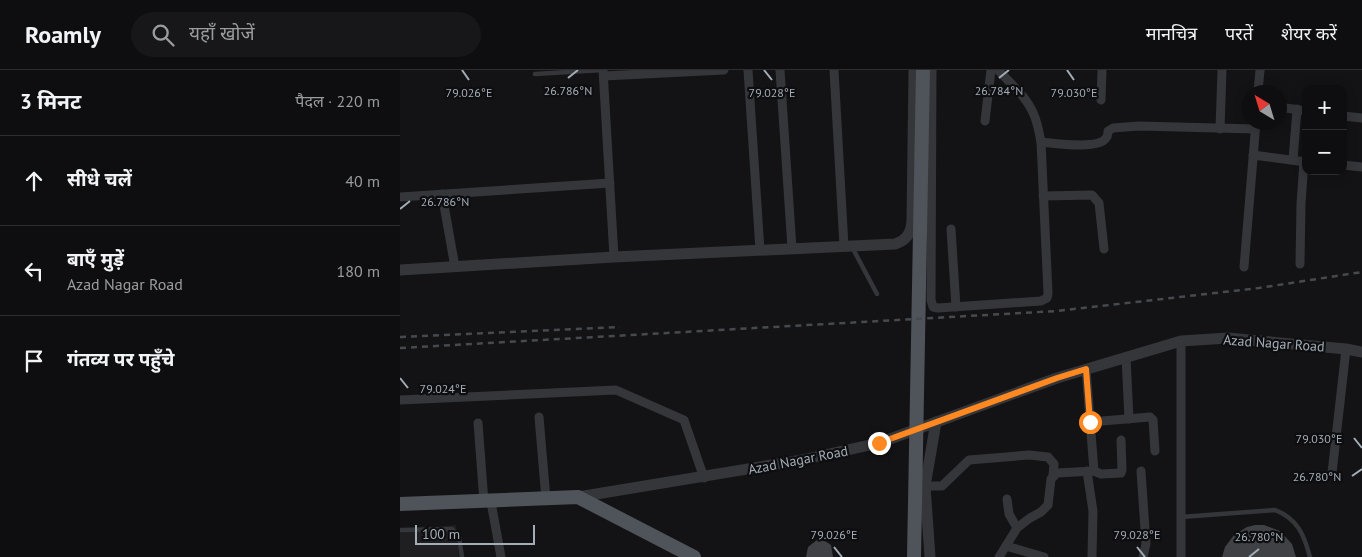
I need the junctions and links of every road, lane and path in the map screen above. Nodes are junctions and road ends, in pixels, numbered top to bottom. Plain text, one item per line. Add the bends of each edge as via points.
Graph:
1 (724, 70) edge
2 (748, 70) edge
3 (780, 70) edge
4 (834, 70) edge
5 (914, 70) edge
6 (923, 70) edge
7 (932, 70) edge
8 (991, 70) edge
9 (998, 70) edge
10 (1102, 70) edge
11 (1222, 70) edge
12 (1260, 70) edge
13 (603, 72) edge
14 (535, 74) dead end
15 (1259, 85) edge
16 (1101, 100) dead end
17 (1287, 108) edge
18 (1301, 110) edge
19 (1347, 116) edge
20 (1362, 118) edge
21 (985, 121) dead end
22 (1242, 127) edge
23 (1220, 128) junction
24 (1256, 130) edge
25 (1040, 142) junction
26 (1253, 155) junction
27 (1293, 160) junction
28 (1302, 161) edge
29 (1347, 165) edge
30 (1362, 166) edge
31 (1304, 175) edge
32 (610, 183) junction
33 (442, 194) junction
34 (1043, 196) junction
35 (400, 197) edge
36 (952, 229) dead end
37 (847, 246) junction
38 (792, 248) junction
39 (1104, 249) dead end
40 (760, 250) junction
41 (614, 257) junction
42 (1300, 264) dead end
43 (1244, 266) dead end
44 (455, 267) junction
45 (400, 270) edge
46 (877, 294) dead end
47 (956, 307) junction
48 (1181, 342) junction
49 (1346, 349) junction
50 (1362, 352) edge
51 (1126, 357) junction
52 (1086, 369) junction
53 (400, 400) edge
54 (539, 417) dead end
55 (1129, 419) junction
56 (936, 422) junction
57 (1090, 422) junction
58 (478, 423) dead end
59 (1120, 440) dead end
60 (1155, 450) dead end
61 (1090, 471) junction
62 (1141, 471) dead end
63 (1332, 473) dead end
64 (1053, 475) junction
65 (704, 478) junction
66 (924, 486) junction
67 (578, 498) junction
68 (546, 499) junction
69 (1007, 499) dead end
70 (487, 502) junction
71 (400, 504) edge
72 (1181, 517) junction
73 (1017, 528) junction
74 (400, 530) edge
75 (1006, 546) junction
76 (462, 557) edge
77 (501, 557) edge
78 (694, 557) edge
79 (914, 557) edge
80 (930, 557) edge
81 (999, 557) edge
82 (1044, 557) edge
83 (1092, 557) edge
84 (1143, 557) edge
85 (1181, 557) edge
86 (1310, 557) edge

1 - 13 street
2 - 40 street
3 - 38 street
4 - 37 street
5 - 37 street via 912,229 903,241 895,244
6 - 79 main road
7 - 47 street via 930,300 938,308
8 - 21 street
9 - 25 street via 1024,98 1035,116
10 - 16 street
11 - 23 street
12 - 15 street
13 - 14 lane
13 - 32 street
17 - 18 street
18 - 27 street
19 - 20 street
22 - 23 street
23 - 25 street via 1113,128 1101,143 1092,145
24 - 26 street
25 - 34 street
26 - 27 street
26 - 43 street
27 - 28 street
29 - 30 street
31 - 42 street
32 - 33 street
32 - 41 street
33 - 35 street
33 - 44 street
34 - 39 street via 1092,195 1098,203
34 - 47 street via 1047,298
36 - 47 street
37 - 38 street
37 - 46 lane
38 - 40 street
40 - 41 street
41 - 44 street
44 - 45 street
48 - 49 street, Azad Nagar Road via 1228,338
48 - 51 street, Azad Nagar Road
48 - 72 street
49 - 50 street, Azad Nagar Road
49 - 63 street
51 - 52 street, Azad Nagar Road
51 - 55 street
52 - 56 street, Azad Nagar Road
52 - 57 street
53 - 65 street via 616,390 684,420
54 - 68 street
55 - 57 street
55 - 60 street via 1152,418
56 - 65 street, Azad Nagar Road via 879,443
56 - 66 street
57 - 61 street
58 - 70 street
59 - 61 street via 1122,472
61 - 64 street
61 - 83 street
62 - 84 street via 1146,544
64 - 66 street via 1054,464 1048,457 1029,454 970,460 942,486
64 - 73 street via 1048,505
65 - 67 street, Azad Nagar Road
66 - 80 street
67 - 68 main road
67 - 78 main road
68 - 70 main road
69 - 73 street via 1009,514
70 - 71 main road
70 - 77 street
72 - 85 street
72 - 86 lane via 1274,510 1293,520 1304,537
73 - 75 street
74 - 76 lane via 452,529 462,544
75 - 81 street
75 - 82 street

